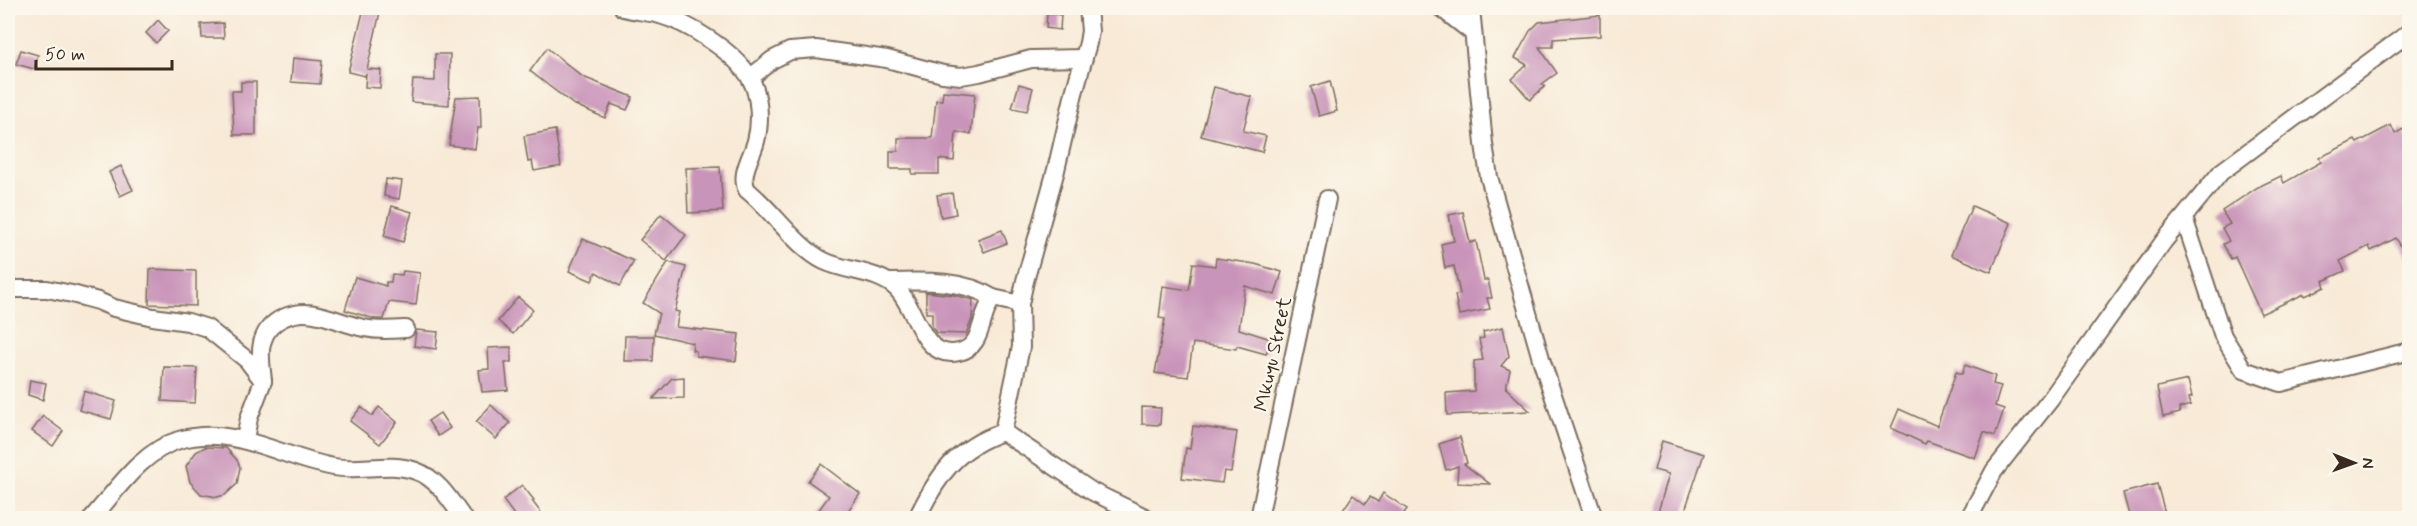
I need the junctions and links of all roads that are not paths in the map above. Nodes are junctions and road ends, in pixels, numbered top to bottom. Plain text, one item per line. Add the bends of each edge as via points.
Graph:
1 (623, 8) edge
2 (1088, 8) edge
3 (1441, 8) edge
4 (1471, 8) edge
5 (2409, 32) edge
6 (1473, 33) junction
7 (1084, 58) junction
8 (750, 78) junction
9 (1327, 199) dead end
10 (2184, 218) junction
11 (889, 282) junction
12 (8, 289) edge
13 (993, 298) junction
14 (1020, 304) junction
15 (406, 329) dead end
16 (2409, 351) edge
17 (263, 381) junction
18 (1003, 432) junction
19 (245, 439) junction
20 (92, 519) edge
21 (463, 519) edge
22 (917, 519) edge
23 (1147, 519) edge
24 (1259, 519) edge
25 (1594, 519) edge
26 (1969, 519) edge

1 - 8 street via 661,15 710,39 739,63
2 - 7 street via 1090,31
3 - 6 street
4 - 6 street
5 - 10 street via 2221,172
6 - 25 street via 1490,177 1542,362
7 - 8 street via 1031,59 961,76 887,59 816,49 790,51
7 - 14 street
8 - 11 street via 756,92 759,123 743,178 747,190 810,252 824,261
9 - 24 street, Mkuyu Street
10 - 16 street via 2223,336 2244,370 2281,382
10 - 26 street via 1994,471
11 - 13 street via 949,284 983,291
11 - 13 street via 899,290 926,339 947,352 968,350 975,343
12 - 17 street via 72,294 114,308 207,328 247,360
13 - 14 street
14 - 18 street via 1022,347
15 - 17 street via 362,328 317,314 288,316 270,328 262,342
17 - 19 street
18 - 22 street via 981,439 952,461
18 - 23 street via 1093,492
19 - 20 street via 208,435 178,440 150,454
19 - 21 street via 334,468 386,466 414,470 427,476

